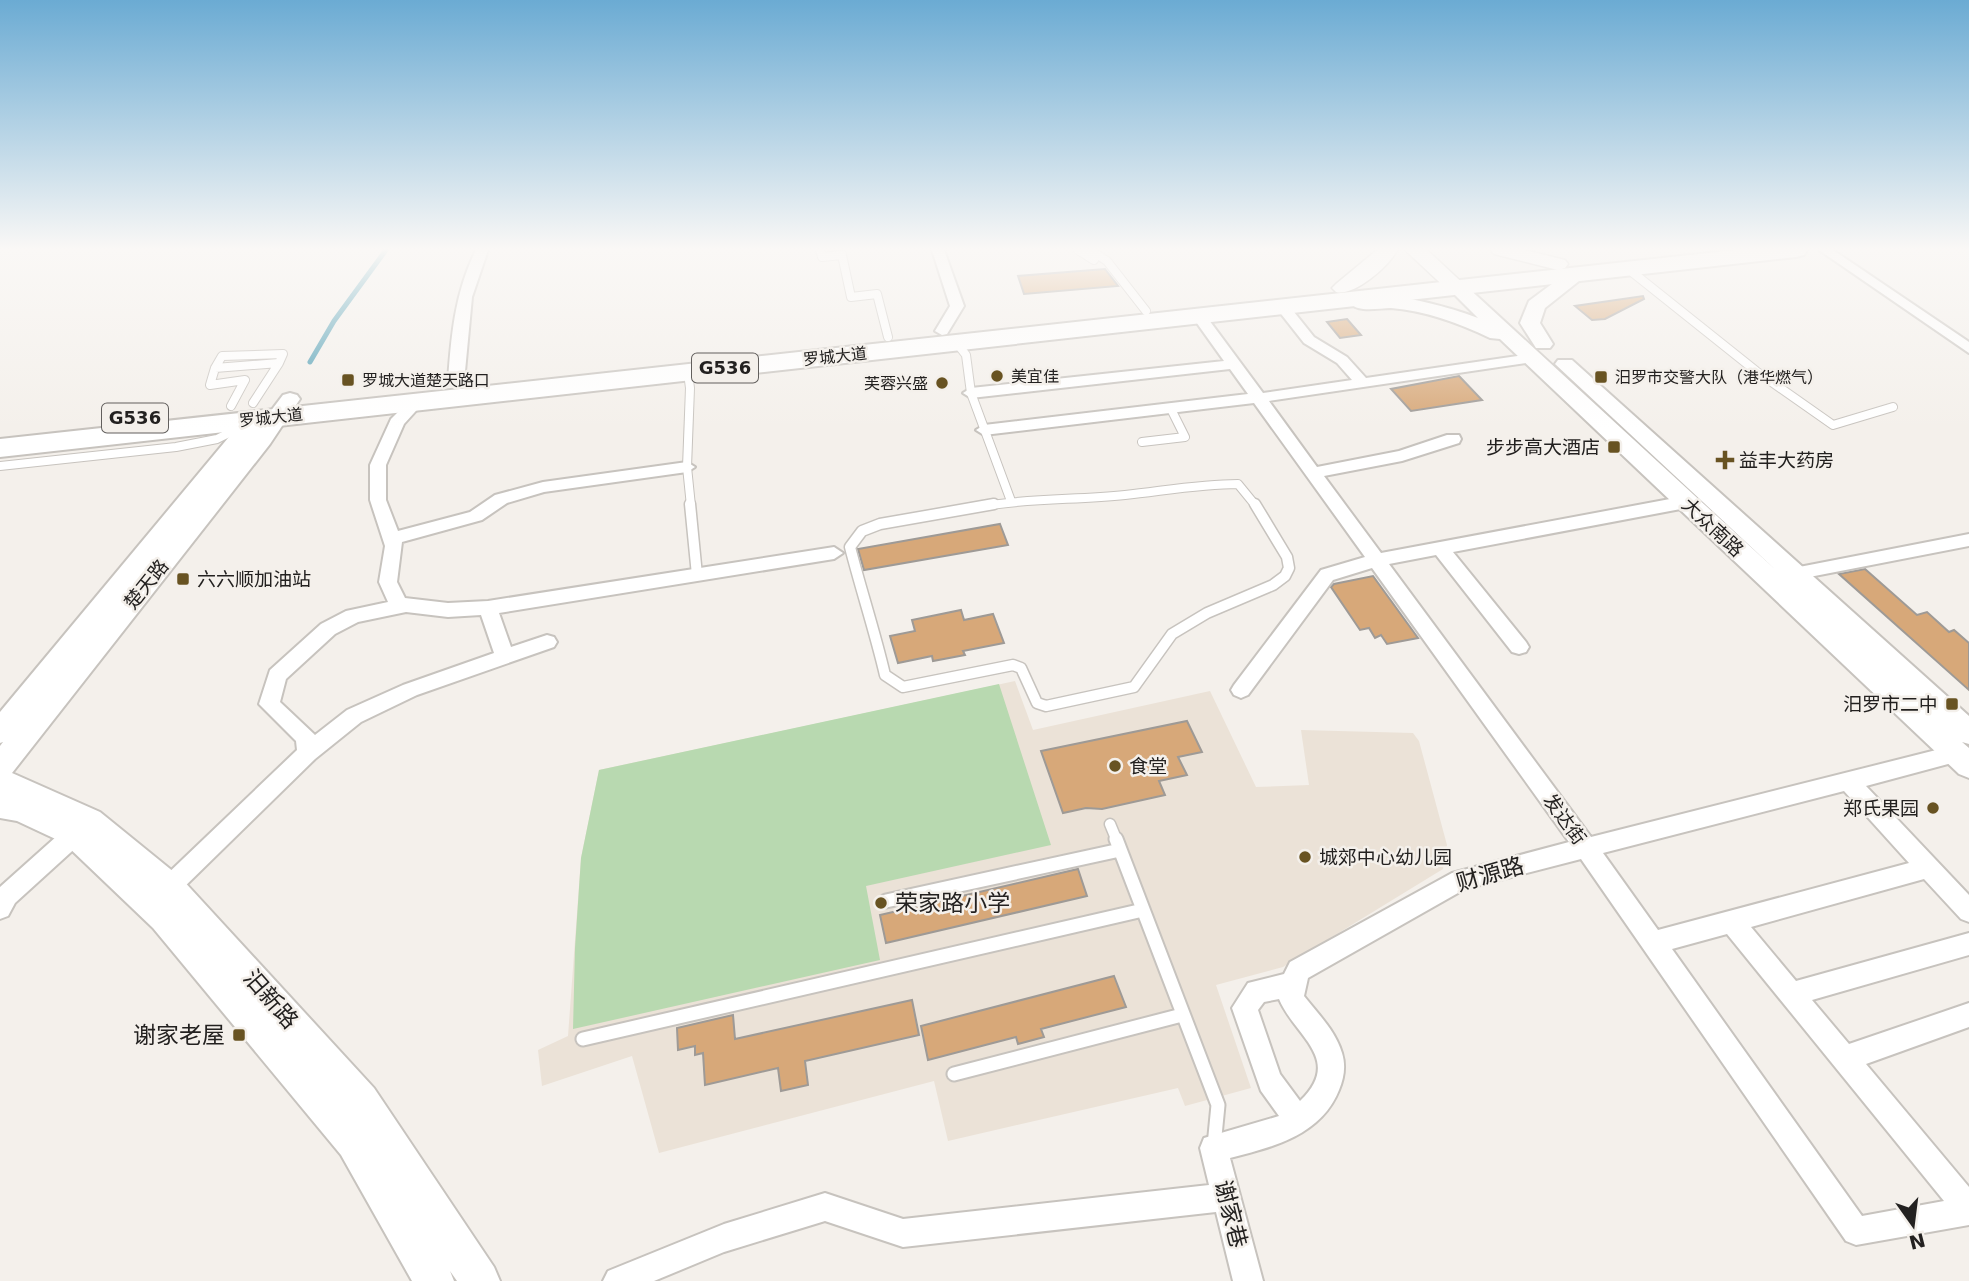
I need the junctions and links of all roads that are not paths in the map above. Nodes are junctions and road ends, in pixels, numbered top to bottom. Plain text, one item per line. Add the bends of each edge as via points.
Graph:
1 (464, 310) edge
2 (881, 310) edge
3 (956, 310) edge
4 (1156, 310) edge
5 (1235, 310) edge
6 (1285, 310) joint
7 (1422, 310) edge
8 (1491, 310) edge
9 (1534, 310) edge
10 (1679, 310) edge
11 (1912, 310) edge
12 (1146, 311) joint
13 (1171, 318) junction
14 (1200, 319) junction
15 (949, 336) junction
16 (888, 337) junction
17 (1532, 349) junction
18 (1969, 349) edge
19 (1234, 364) junction
20 (688, 373) junction
21 (456, 382) junction
22 (1362, 382) junction
23 (971, 393) junction
24 (1257, 398) junction
25 (416, 402) junction
26 (263, 407) junction
27 (1893, 407) dead end
28 (1171, 409) junction
29 (984, 430) junction
30 (0, 434) edge
31 (1453, 439) dead end
32 (1142, 442) dead end
33 (0, 448) edge
34 (0, 466) edge
35 (687, 467) junction
36 (1312, 473) junction
37 (1011, 501) junction
38 (1686, 502) junction
39 (392, 539) junction
40 (1969, 540) edge
41 (1441, 549) junction
42 (834, 553) dead end
43 (1376, 560) junction
44 (1794, 574) junction
45 (697, 575) junction
46 (406, 605) junction
47 (488, 608) junction
48 (547, 642) dead end
49 (1519, 647) dead end
50 (505, 657) junction
51 (1241, 690) dead end
52 (0, 732) edge
53 (1964, 751) edge
54 (308, 753) junction
55 (0, 767) edge
56 (0, 782) edge
57 (1849, 782) junction
58 (0, 805) edge
59 (1110, 824) dead end
60 (82, 828) junction
61 (1587, 849) junction
62 (1120, 850) junction
63 (1927, 867) junction
64 (157, 893) junction
65 (886, 901) dead end
66 (0, 908) edge
67 (1143, 910) junction
68 (1969, 911) edge
69 (1732, 922) junction
70 (1653, 943) junction
71 (1969, 944) edge
72 (1292, 985) junction
73 (1792, 994) junction
74 (1182, 1015) junction
75 (1969, 1015) edge
76 (583, 1039) dead end
77 (1845, 1058) junction
78 (954, 1074) dead end
79 (1299, 1121) junction
80 (1214, 1148) junction
81 (1226, 1197) junction
82 (1969, 1210) edge
83 (434, 1281) edge
84 (480, 1281) edge
85 (618, 1281) edge
86 (1248, 1281) edge

1 - 21 street
2 - 16 lane
3 - 15 street
4 - 12 highway, 罗城大道 / G536
5 - 13 highway, 罗城大道 / G536
6 - 14 main road
6 - 22 street via 1309,340 1342,360
7 - 17 main road via 1480,325
8 - 17 main road, 大众南路
9 - 17 main road via 1530,323
10 - 27 lane via 1833,425
11 - 18 street
12 - 15 highway, 罗城大道 / G536
13 - 14 main road
13 - 15 highway, 罗城大道 / G536
14 - 19 street, 发达街
15 - 16 highway, 罗城大道 / G536
15 - 20 highway, 罗城大道 / G536
15 - 23 lane via 966,355
16 - 21 highway, 罗城大道 / G536
17 - 22 street
17 - 38 main road, 大众南路
17 - 44 main road, 大众南路
19 - 23 street
19 - 24 street, 发达街
20 - 25 highway, 罗城大道 / G536
20 - 35 lane
21 - 26 highway, 罗城大道 / G536
22 - 24 street
23 - 29 lane
24 - 28 street
24 - 36 street, 发达街
25 - 26 highway, 罗城大道 / G536
25 - 39 street via 397,422 378,465 378,500
26 - 26 lane via 279,363 215,368 209,385 245,380
26 - 30 highway, 罗城大道 / G536
26 - 33 highway, 罗城大道 / G536
26 - 34 lane via 217,439
26 - 52 main road, 楚天路
26 - 55 main road, 楚天路
28 - 29 street
28 - 32 lane via 1185,437
29 - 37 lane
31 - 36 street via 1402,456
35 - 39 street via 542,487 501,499 476,516
35 - 45 lane
36 - 43 street, 发达街
37 - 37 lane via 1238,484 1249,494 1289,568 1273,585 1207,613 1172,634 1134,687 1046,706 1037,703 1021,668 1013,666 903,687 886,675 850,547 862,531 880,524
38 - 41 street
38 - 53 main road, 大众南路
39 - 46 street via 388,582 398,604
40 - 44 street
41 - 43 street
41 - 49 street
42 - 45 street
43 - 51 street via 1327,575
43 - 61 street, 发达街
44 - 53 main road, 大众南路
45 - 47 street
46 - 47 street
46 - 54 street via 353,616 328,629 277,675 269,704 306,738
47 - 50 street
48 - 50 street
50 - 54 street via 410,690 354,716
53 - 57 street, 财源路
54 - 64 street
56 - 60 main road
57 - 61 street, 财源路
57 - 63 street
58 - 60 main road
59 - 62 lane
60 - 64 main road
60 - 66 street via 7,896
61 - 70 street, 发达街
61 - 72 street, 财源路 via 1460,880 1299,970
62 - 65 lane
62 - 67 lane
63 - 68 street
63 - 69 street
64 - 83 main road via 164,918 354,1142
64 - 84 main road, 汨新路 via 361,1101
67 - 74 lane
67 - 76 lane
69 - 70 street
69 - 73 street
70 - 82 street, 发达街 via 1856,1231
71 - 73 street
72 - 79 street via 1291,998 1329,1052 1332,1079 1317,1107
72 - 79 street via 1257,991 1245,1008 1270,1082
73 - 77 street
74 - 78 lane
74 - 80 lane via 1218,1105
75 - 77 street
77 - 82 street
79 - 80 street
80 - 81 street, 谢家巷
81 - 85 street via 903,1233 825,1207 724,1238
81 - 86 street, 谢家巷

